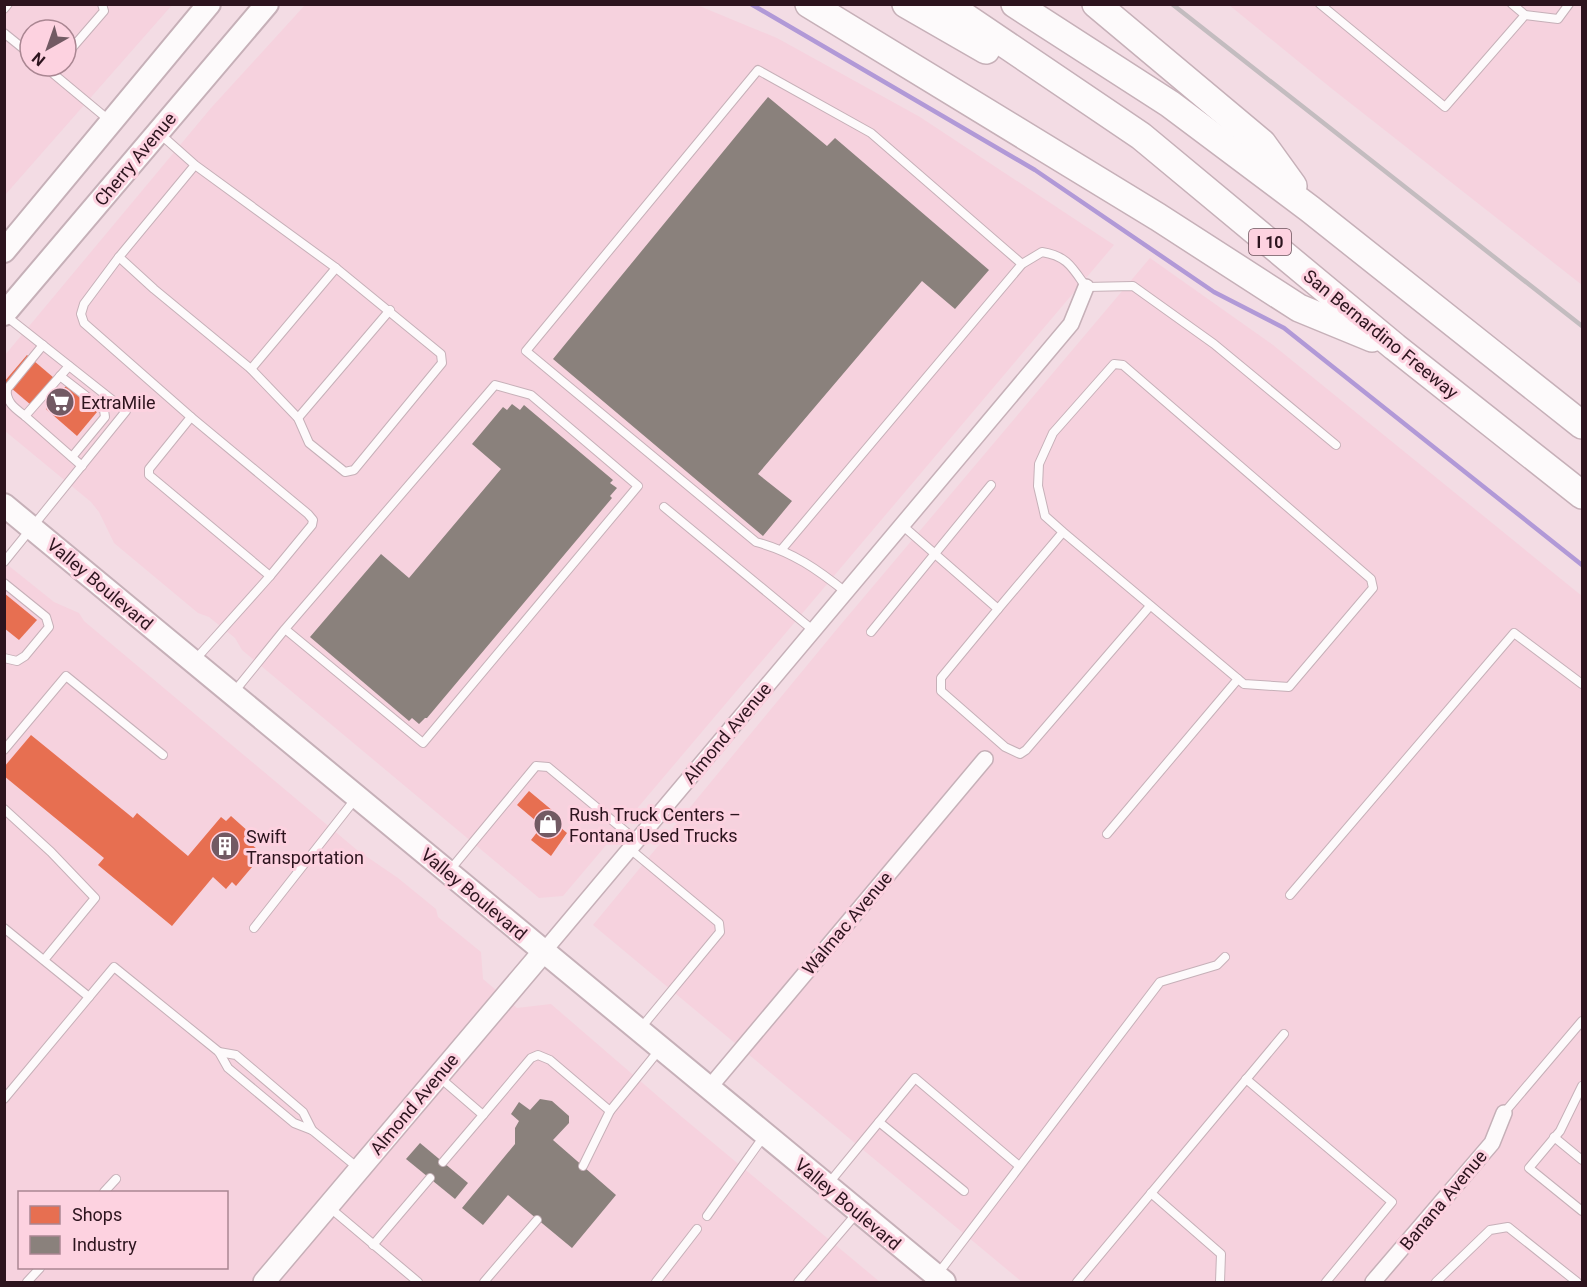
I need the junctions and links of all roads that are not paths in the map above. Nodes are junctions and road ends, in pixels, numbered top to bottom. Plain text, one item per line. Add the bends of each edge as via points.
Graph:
1 (8, 4) edge
2 (102, 4) edge
3 (209, 4) edge
4 (267, 4) edge
5 (809, 4) edge
6 (906, 4) edge
7 (946, 4) edge
8 (1015, 4) edge
9 (1096, 4) edge
10 (1320, 4) edge
11 (1512, 4) edge
12 (1568, 5) edge
13 (4, 9) edge
14 (1525, 15) junction
15 (4, 33) edge
16 (78, 42) edge
17 (18, 44) edge
18 (64, 78) edge
19 (111, 122) junction
20 (158, 132) junction
21 (1141, 136) junction
22 (195, 165) junction
23 (1310, 209) junction
24 (4, 251) edge
25 (119, 257) junction
26 (1022, 264) junction
27 (336, 268) junction
28 (1086, 287) junction
29 (390, 310) junction
30 (4, 314) edge
31 (43, 345) junction
32 (1395, 347) junction
33 (69, 366) junction
34 (251, 369) junction
35 (60, 376) junction
36 (25, 416) junction
37 (191, 417) junction
38 (298, 418) junction
39 (1582, 425) edge
40 (1336, 444) dead end
41 (72, 457) junction
42 (82, 466) junction
43 (991, 485) dead end
44 (1582, 495) edge
45 (4, 505) edge
46 (664, 507) dead end
47 (903, 526) junction
48 (33, 528) junction
49 (1063, 532) junction
50 (782, 549) junction
51 (935, 554) junction
52 (4, 562) edge
53 (270, 576) junction
54 (4, 583) edge
55 (847, 593) junction
56 (1150, 606) junction
57 (998, 609) junction
58 (285, 629) junction
59 (814, 631) junction
60 (872, 632) dead end
61 (4, 658) edge
62 (194, 662) junction
63 (1238, 679) junction
64 (1582, 684) edge
65 (233, 694) junction
66 (4, 750) edge
67 (163, 755) dead end
68 (985, 759) dead end
69 (357, 797) junction
70 (4, 809) edge
71 (1107, 834) dead end
72 (633, 845) junction
73 (448, 872) junction
74 (1290, 895) dead end
75 (4, 928) edge
76 (254, 928) dead end
77 (544, 951) junction
78 (1225, 957) dead end
79 (44, 960) junction
80 (88, 996) junction
81 (1582, 1021) edge
82 (639, 1030) junction
83 (1284, 1035) dead end
84 (661, 1048) junction
85 (219, 1052) junction
86 (438, 1076) junction
87 (1246, 1079) junction
88 (1582, 1086) edge
89 (709, 1088) junction
90 (4, 1099) edge
91 (1579, 1099) edge
92 (610, 1111) junction
93 (1504, 1113) joint
94 (483, 1115) junction
95 (879, 1122) junction
96 (312, 1130) junction
97 (765, 1135) junction
98 (1554, 1137) junction
99 (1582, 1160) edge
100 (443, 1162) dead end
101 (1018, 1165) junction
102 (583, 1166) dead end
103 (359, 1169) junction
104 (430, 1178) dead end
105 (116, 1179) dead end
106 (827, 1186) junction
107 (106, 1191) edge
108 (963, 1191) dead end
109 (1151, 1193) junction
110 (328, 1206) junction
111 (1582, 1210) edge
112 (858, 1211) junction
113 (707, 1216) dead end
114 (537, 1220) dead end
115 (697, 1229) dead end
116 (373, 1245) junction
117 (39, 1269) edge
118 (940, 1279) edge
119 (27, 1282) edge
120 (264, 1282) edge
121 (418, 1282) edge
122 (484, 1282) edge
123 (656, 1282) edge
124 (802, 1282) edge
125 (1077, 1282) edge
126 (1220, 1282) edge
127 (1326, 1282) edge
128 (1373, 1282) edge
129 (1436, 1282) edge
130 (1577, 1282) edge

1 - 13 lane
2 - 16 lane via 104,11
3 - 19 main road
4 - 20 main road, Cherry Avenue
5 - 32 highway via 1299,308
6 - 21 highway
7 - 21 highway, San Bernardino Freeway / I 10
8 - 23 highway via 1170,104
9 - 23 highway via 1262,143
10 - 14 lane via 1445,107
11 - 14 lane
12 - 14 lane via 1558,19
15 - 17 lane
18 - 19 lane
19 - 24 main road
20 - 22 lane
20 - 30 main road, Cherry Avenue
21 - 32 highway, San Bernardino Freeway / I 10
22 - 25 lane
22 - 27 lane
23 - 39 highway
25 - 34 lane
25 - 37 lane via 84,304 84,323
26 - 28 lane via 1042,252 1054,254 1069,262
26 - 50 lane
26 - 50 lane via 871,133 758,70 526,351 756,542
27 - 29 lane
27 - 34 lane
28 - 40 lane via 1133,286 1214,344
28 - 47 street, Almond Avenue via 1071,324
29 - 38 lane
29 - 38 lane via 441,354 442,363 354,470 345,472 309,444
30 - 31 lane
31 - 33 lane
31 - 36 lane via 7,389 9,402
32 - 44 highway, San Bernardino Freeway / I 10
33 - 35 lane
33 - 42 lane via 126,411
34 - 38 lane
35 - 36 lane
35 - 41 lane via 104,410 105,417
36 - 41 lane
37 - 53 lane via 149,469 149,475
37 - 53 lane via 313,520
41 - 42 lane
42 - 48 lane
43 - 51 lane
45 - 48 main road, Valley Boulevard
46 - 59 lane
47 - 51 lane
47 - 55 street, Almond Avenue
48 - 52 lane
48 - 62 main road, Valley Boulevard
49 - 56 lane
49 - 57 lane
49 - 63 lane via 1045,516 1038,486 1039,464 1053,433 1114,364 1123,364 1371,579 1373,588 1289,687 1245,684
50 - 55 lane
51 - 57 lane
51 - 60 lane
53 - 62 lane
54 - 61 lane via 46,617 49,627 25,656 17,661
55 - 59 street, Almond Avenue
56 - 57 lane via 1020,754 1005,747 941,691 941,678
56 - 63 lane
58 - 58 lane via 495,386 531,394 638,486 423,742
58 - 65 lane
59 - 72 street, Almond Avenue
62 - 65 main road, Valley Boulevard
63 - 71 lane
64 - 74 lane via 1514,633
65 - 69 main road, Valley Boulevard
66 - 67 lane via 66,676
68 - 89 street, Walmac Avenue
69 - 73 main road, Valley Boulevard
69 - 76 lane
70 - 79 lane via 95,898
72 - 73 lane via 548,767 536,766
72 - 77 street, Almond Avenue
72 - 82 lane via 719,923 720,932
73 - 77 main road, Valley Boulevard
75 - 79 lane
77 - 82 main road, Valley Boulevard
77 - 86 street, Almond Avenue
78 - 101 lane via 1217,965 1160,982
79 - 80 lane
80 - 85 lane via 114,967
80 - 90 lane
81 - 93 lane
82 - 84 main road, Valley Boulevard
83 - 87 lane
84 - 89 main road, Valley Boulevard
84 - 92 lane
85 - 96 lane via 228,1068 294,1123
85 - 96 lane via 236,1055 303,1112
86 - 94 lane
86 - 103 street, Almond Avenue
87 - 109 lane
87 - 127 lane via 1392,1202
88 - 91 lane
89 - 97 main road, Valley Boulevard
91 - 98 lane
92 - 94 lane via 550,1060 538,1055 531,1058
92 - 102 lane
93 - 128 street, Banana Avenue via 1492,1143
94 - 100 lane
95 - 101 lane via 915,1078
95 - 106 lane
95 - 108 lane
96 - 103 lane
97 - 106 main road, Valley Boulevard
97 - 113 lane
98 - 99 lane
98 - 111 lane via 1529,1168
101 - 118 lane
103 - 110 street, Almond Avenue
104 - 116 lane
105 - 107 lane
106 - 112 main road, Valley Boulevard
109 - 125 lane
109 - 126 lane via 1221,1254
110 - 116 lane
110 - 120 street, Almond Avenue
112 - 118 main road, Valley Boulevard
112 - 124 lane
114 - 122 lane
115 - 123 lane
116 - 121 lane
117 - 119 lane
129 - 130 lane via 1490,1230 1508,1227

